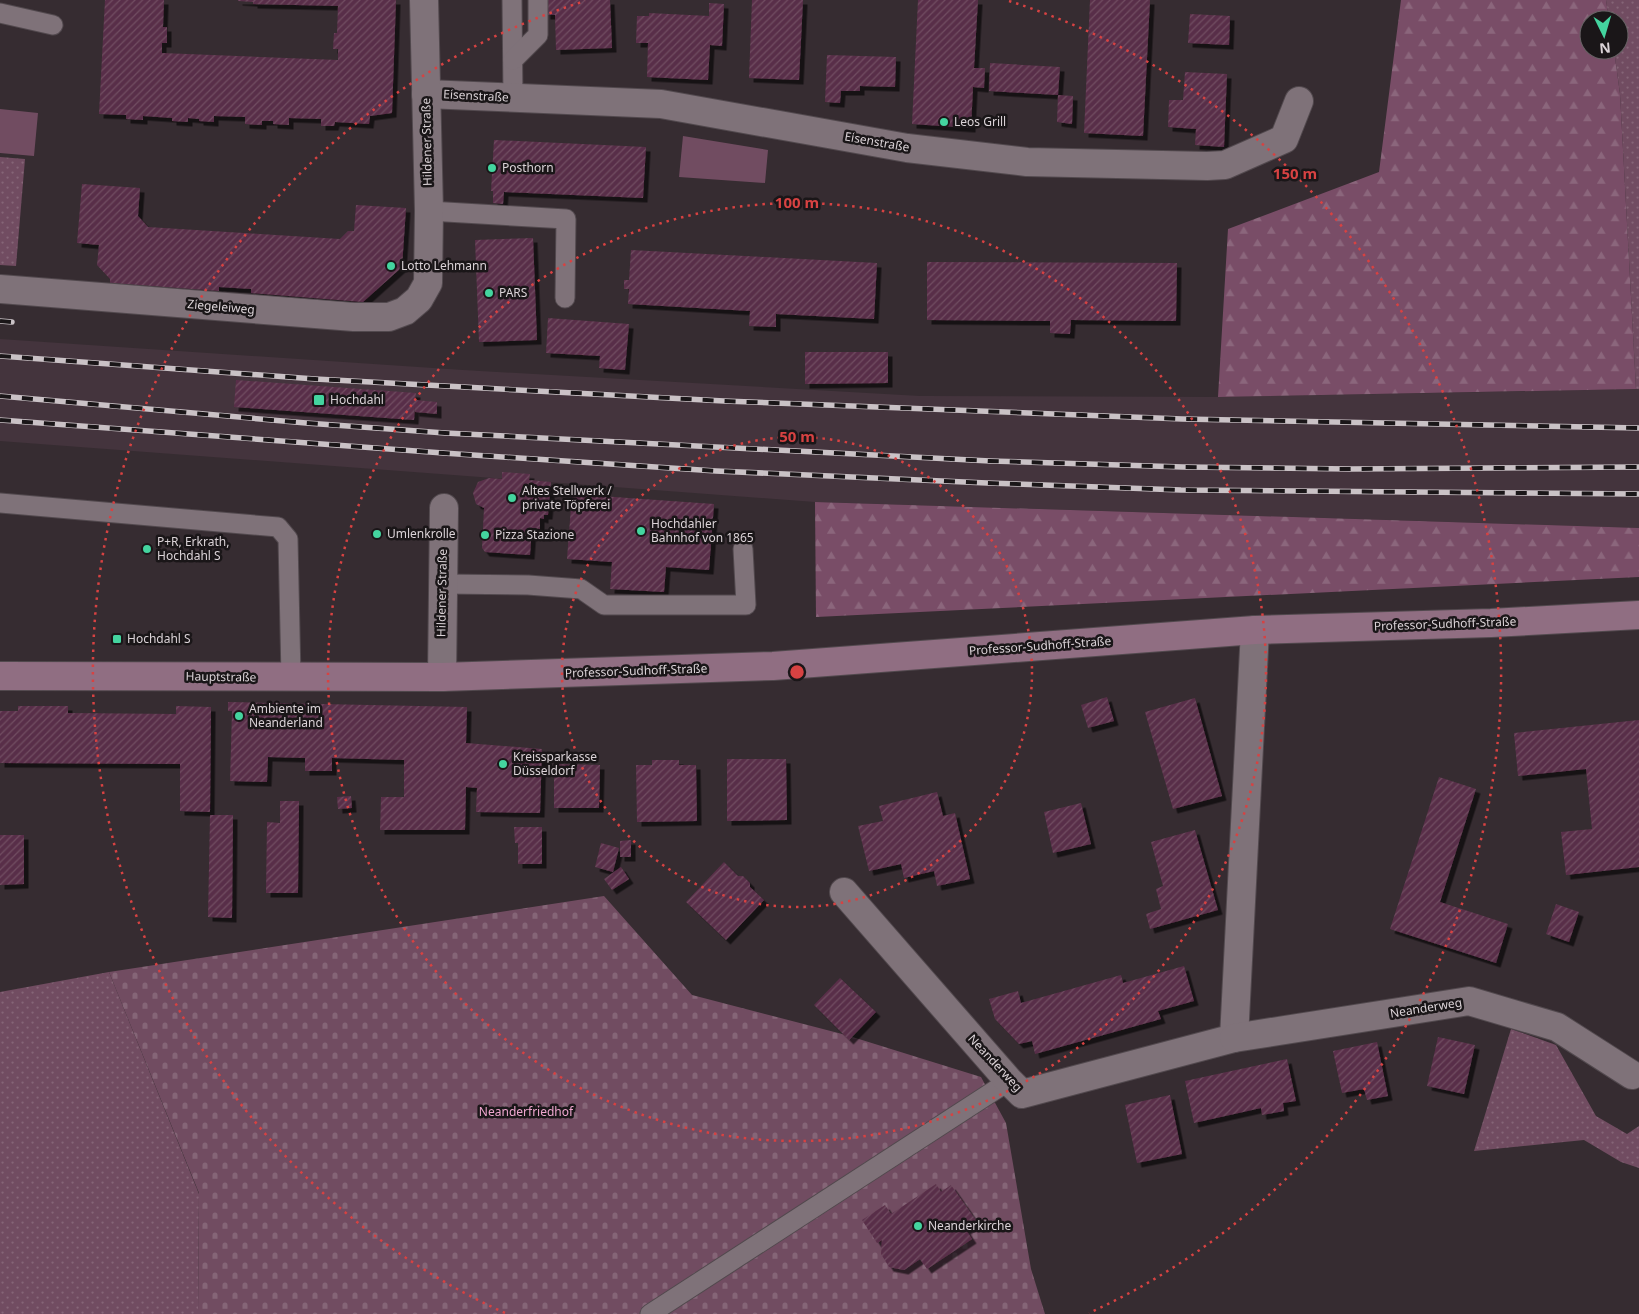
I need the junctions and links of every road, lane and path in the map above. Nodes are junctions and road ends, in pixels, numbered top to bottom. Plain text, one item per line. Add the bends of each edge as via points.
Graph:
1 (424, 0) edge
2 (512, 0) edge
3 (538, 0) edge
4 (0, 14) edge
5 (53, 25) dead end
6 (513, 60) junction
7 (426, 94) junction
8 (513, 98) junction
9 (1299, 101) dead end
10 (429, 212) junction
11 (428, 283) joint
12 (0, 289) edge
13 (565, 298) dead end
14 (0, 503) edge
15 (444, 508) dead end
16 (743, 549) dead end
17 (442, 584) junction
18 (1639, 615) edge
19 (1256, 630) junction
20 (0, 676) edge
21 (442, 677) junction
22 (291, 678) junction
23 (844, 892) dead end
24 (1234, 1038) junction
25 (1632, 1075) dead end
26 (1009, 1081) junction
27 (650, 1314) edge

1 - 7 street, Hildener Straße
2 - 6 lane
3 - 6 lane via 538,35
4 - 5 lane
6 - 8 lane
7 - 8 street, Eisenstraße
7 - 10 street, Hildener Straße
8 - 9 street, Eisenstraße via 661,104 907,148 1027,162 1207,166 1225,165 1284,139
10 - 11 street, Hildener Straße
10 - 13 lane via 566,219
11 - 12 street, Ziegeleiweg via 419,299 389,317
14 - 22 lane via 278,527 288,539
15 - 17 street, Hildener Straße
16 - 17 lane via 746,605 604,606 581,589
17 - 21 street, Hildener Straße
18 - 19 street, Professor-Sudhoff-Straße
19 - 21 street, Professor-Sudhoff-Straße via 773,666
19 - 24 street
20 - 22 street, Hauptstraße
21 - 22 street, Hauptstraße
23 - 26 street, Neanderweg
24 - 25 street, Neanderweg via 1469,1001 1557,1027
24 - 26 street, Neanderweg via 1022,1094
26 - 27 lane

